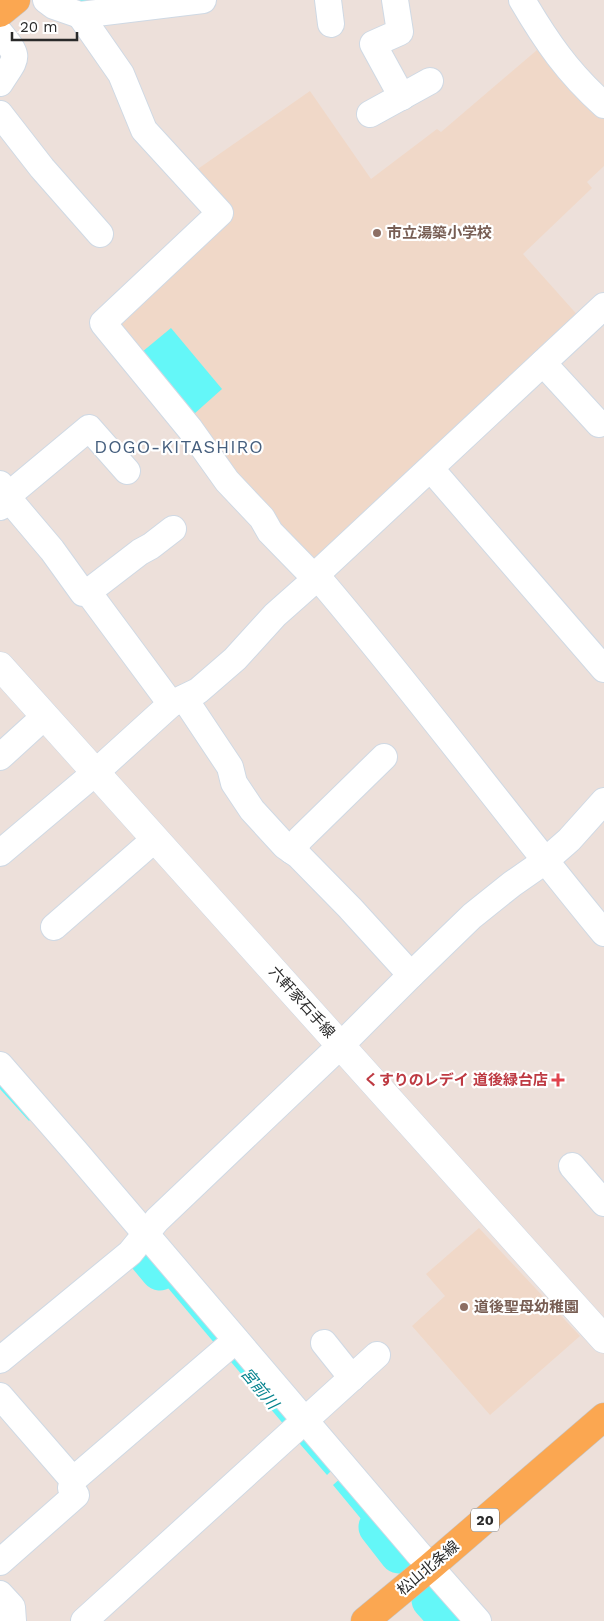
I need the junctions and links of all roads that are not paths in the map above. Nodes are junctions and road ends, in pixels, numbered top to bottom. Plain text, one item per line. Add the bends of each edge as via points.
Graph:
1 (16, 0) edge
2 (46, 0) edge
3 (203, 0) edge
4 (395, 0) edge
5 (522, 0) edge
6 (0, 13) edge
7 (80, 16) junction
8 (0, 33) edge
9 (430, 81) dead end
10 (0, 83) edge
11 (402, 97) junction
12 (604, 105) edge
13 (0, 114) edge
14 (370, 114) dead end
15 (100, 234) dead end
16 (600, 317) edge
17 (543, 363) junction
18 (599, 424) dead end
19 (431, 469) junction
20 (128, 471) dead end
21 (3, 496) edge
22 (173, 529) dead end
23 (315, 577) junction
24 (88, 592) junction
25 (599, 654) edge
26 (0, 666) edge
27 (177, 701) junction
28 (45, 716) junction
29 (0, 757) edge
30 (384, 757) dead end
31 (96, 772) junction
32 (604, 801) edge
33 (155, 839) junction
34 (292, 851) junction
35 (0, 854) edge
36 (545, 861) junction
37 (54, 927) dead end
38 (604, 933) edge
39 (411, 975) junction
40 (341, 1046) junction
41 (0, 1065) edge
42 (572, 1166) dead end
43 (602, 1195) edge
44 (146, 1235) junction
45 (601, 1328) edge
46 (236, 1340) junction
47 (324, 1344) dead end
48 (377, 1355) dead end
49 (0, 1360) edge
50 (352, 1378) junction
51 (0, 1396) edge
52 (604, 1417) edge
53 (304, 1420) junction
54 (73, 1480) junction
55 (0, 1562) edge
56 (430, 1568) junction
57 (0, 1594) edge
58 (13, 1621) edge
59 (84, 1621) edge
60 (365, 1621) edge
61 (478, 1621) edge

1 - 6 main road
2 - 7 street
3 - 7 street
4 - 11 street via 400,32 373,44
5 - 12 street via 559,59
7 - 23 street via 121,74 144,130 220,213 102,323 190,429 227,481 262,518 270,532
8 - 10 street via 14,51 15,59
9 - 11 street
11 - 14 street
13 - 15 street
16 - 17 street
17 - 18 street
17 - 19 street
19 - 23 street
19 - 25 street
20 - 21 street via 89,428
21 - 24 street via 52,550 83,593
22 - 24 street
23 - 27 street via 235,658 198,691
23 - 36 street via 380,652
24 - 27 street
26 - 28 main road, 六軒家石手線
27 - 31 street
27 - 34 street via 230,767 234,783 245,801
28 - 29 street
28 - 31 main road, 六軒家石手線
30 - 34 street via 300,838
31 - 33 main road, 六軒家石手線
31 - 35 street
32 - 36 street
33 - 37 street
33 - 40 main road, 六軒家石手線
34 - 39 street
36 - 38 street
36 - 39 street via 472,916
39 - 40 street
40 - 44 street via 157,1220
40 - 45 main road, 六軒家石手線
41 - 44 street
42 - 43 street
44 - 46 street
44 - 49 street via 130,1253
46 - 53 street
46 - 54 street
47 - 50 street
48 - 50 street
50 - 53 street
51 - 54 street
52 - 56 main road, 松山北条線 / 20
53 - 56 street
53 - 59 street
54 - 55 street via 71,1488 76,1495
56 - 60 main road, 松山北条線 / 20
56 - 61 street
57 - 58 street via 12,1607

